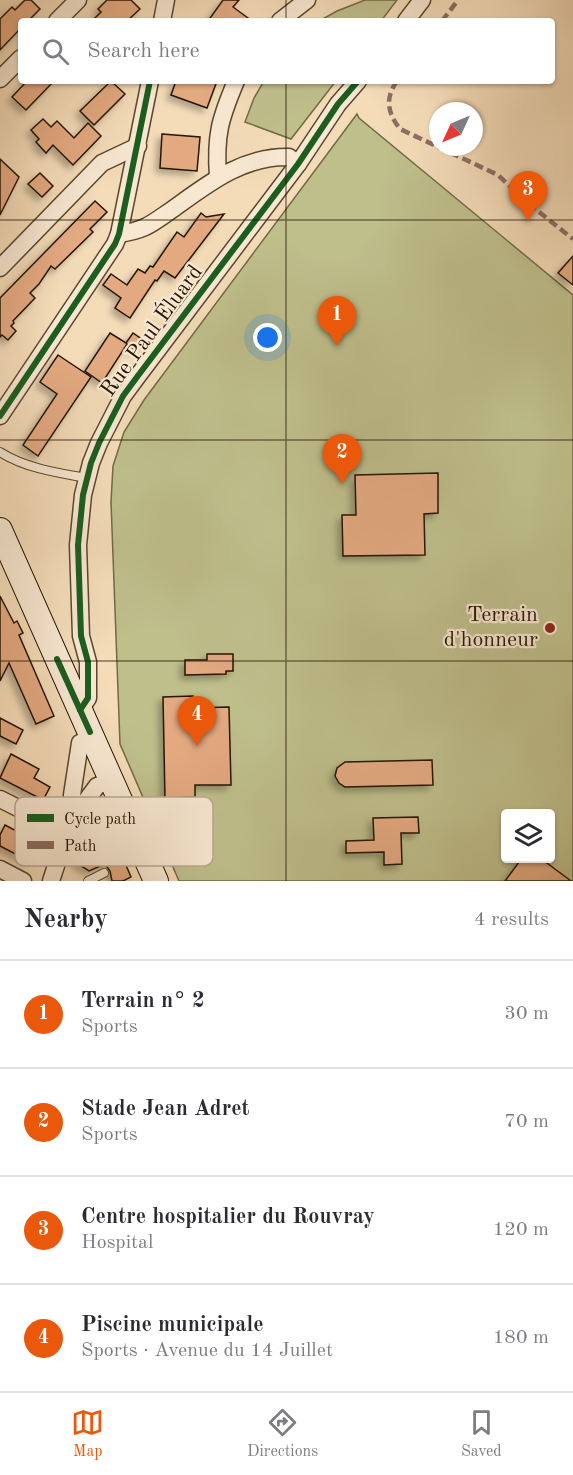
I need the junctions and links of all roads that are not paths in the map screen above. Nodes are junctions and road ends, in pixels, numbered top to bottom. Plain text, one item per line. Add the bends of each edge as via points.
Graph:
1 (166, 0) edge
2 (307, 0) edge
3 (422, 0) edge
4 (163, 18) edge
5 (284, 18) edge
6 (408, 18) edge
7 (18, 61) edge
8 (0, 79) edge
9 (149, 84) edge
10 (235, 84) edge
11 (356, 84) edge
12 (138, 146) junction
13 (298, 164) junction
14 (218, 177) junction
15 (119, 234) junction
16 (0, 268) edge
17 (0, 416) edge
18 (0, 452) edge
19 (87, 478) junction
20 (0, 530) edge
21 (81, 636) junction
22 (57, 659) junction
23 (80, 710) junction
24 (92, 737) junction
25 (111, 780) junction
26 (72, 797) edge
27 (89, 797) edge
28 (119, 797) edge
29 (0, 799) edge
30 (15, 806) edge
31 (56, 866) edge
32 (149, 866) edge
33 (0, 869) edge
34 (104, 873) dead end
35 (23, 881) edge
36 (51, 881) edge
37 (88, 881) edge
38 (156, 881) edge

1 - 4 street
2 - 5 street
3 - 6 street
7 - 8 street
9 - 12 street
10 - 14 street via 221,117 216,150
11 - 13 street, Rue Paul Éluard
12 - 15 street
12 - 16 street via 102,163
13 - 14 street via 290,157 257,159
13 - 19 street, Rue Paul Éluard via 123,396 99,443
14 - 15 street via 141,231
15 - 17 street
18 - 19 lane via 13,460
19 - 21 street, Rue Paul Éluard via 79,537
20 - 22 main road
21 - 22 street
21 - 23 street, Rue Paul Éluard via 88,663 88,698
22 - 23 main road
23 - 24 main road
24 - 25 main road
24 - 26 street via 80,743
25 - 27 street via 97,786
25 - 28 main road
29 - 30 street
31 - 36 street
32 - 38 main road
33 - 35 street
34 - 37 lane

